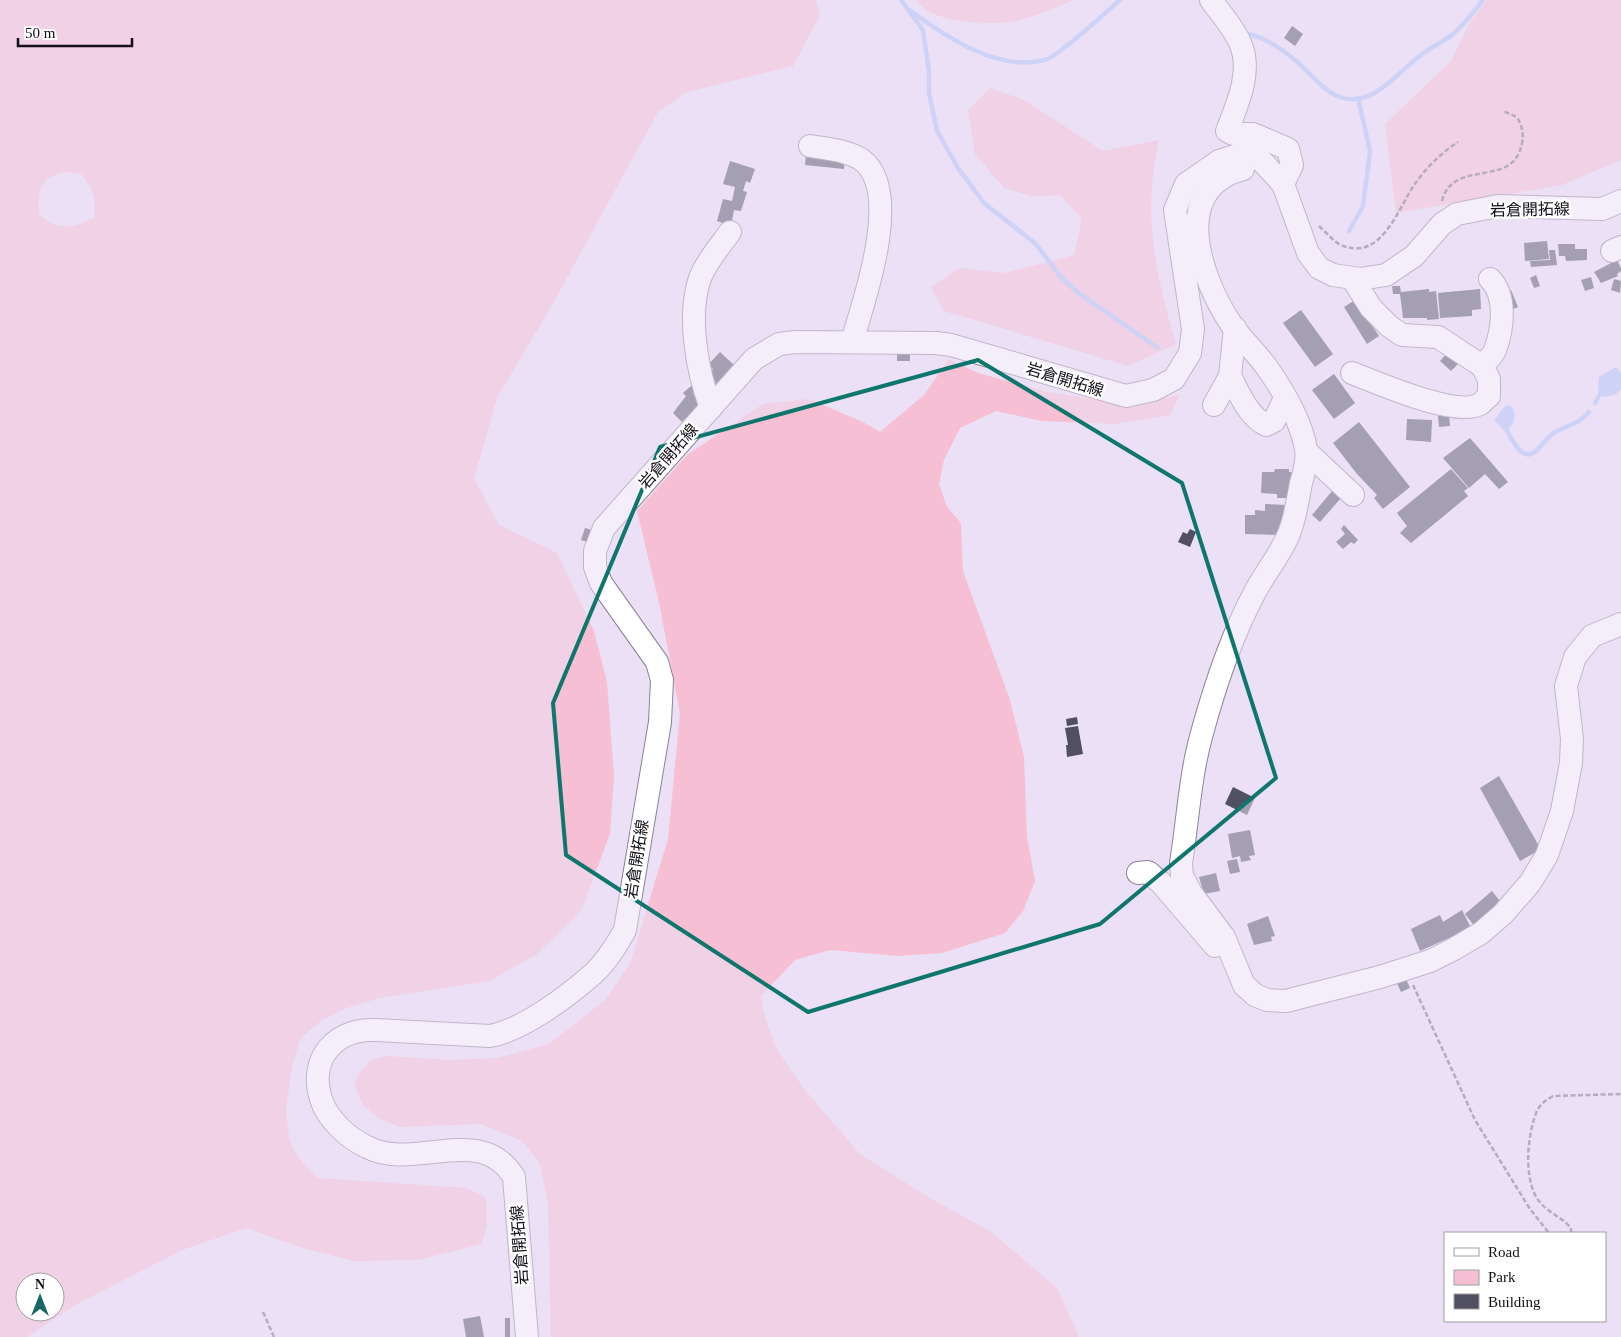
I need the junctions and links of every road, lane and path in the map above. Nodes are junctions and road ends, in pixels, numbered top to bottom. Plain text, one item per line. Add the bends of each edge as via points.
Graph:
1 (1211, 0) edge
2 (1503, 110) dead end
3 (1458, 142) dead end
4 (810, 146) dead end
5 (1266, 166) junction
6 (1283, 184) junction
7 (1621, 201) edge
8 (1315, 222) dead end
9 (1442, 224) junction
10 (730, 232) dead end
11 (1352, 278) junction
12 (1490, 279) dead end
13 (1235, 328) junction
14 (852, 341) junction
15 (1482, 366) junction
16 (1352, 373) dead end
17 (1230, 376) junction
18 (1285, 398) junction
19 (1214, 405) dead end
20 (711, 408) junction
21 (1307, 452) junction
22 (1353, 495) dead end
23 (1621, 624) edge
24 (1138, 874) dead end
25 (1231, 956) junction
26 (1406, 970) junction
27 (1621, 1094) edge
28 (1548, 1232) edge
29 (1571, 1232) edge
30 (263, 1312) dead end
31 (274, 1337) edge
32 (527, 1337) edge

1 - 6 street via 1240,44 1245,59 1239,98 1227,131 1253,134 1288,149 1292,165
2 - 9 path via 1517,117 1523,135 1515,162 1500,170 1460,178 1444,193 1439,214
3 - 8 path via 1447,148 1416,182 1382,238 1370,246 1354,248 1338,244
4 - 14 street via 844,152 862,161 874,176 880,203 878,246
5 - 6 street, 岩倉開拓線
5 - 13 street via 1228,173 1213,183 1198,212 1197,235 1207,278
5 - 14 street, 岩倉開拓線 via 1257,156 1238,155 1219,161 1186,184 1175,210 1193,329 1190,353 1174,379 1153,390 1126,396 950,345
6 - 11 street, 岩倉開拓線 via 1313,260 1319,268 1333,275
7 - 9 street, 岩倉開拓線 via 1602,209 1498,206 1457,214
9 - 11 street, 岩倉開拓線 via 1414,256 1386,276
10 - 20 street via 700,276 696,297 695,340 702,386
11 - 15 street via 1371,308 1402,335 1438,337
12 - 15 street via 1497,286 1501,326 1494,352
13 - 17 street
13 - 18 street via 1268,368
14 - 20 street, 岩倉開拓線 via 779,344 754,359
15 - 16 street via 1489,379 1488,396 1479,405 1462,406 1438,404
17 - 18 street via 1257,420 1266,425 1274,421
17 - 19 street
18 - 21 street via 1303,432
20 - 32 street, 岩倉開拓線 via 604,528 595,551 595,567 601,583 657,662 662,692 660,722 625,930 613,951 593,974 524,1024 506,1033 490,1036 368,1030 341,1035 330,1046 320,1065 321,1099 329,1114 343,1131 367,1148 396,1156 460,1148 486,1153 506,1164 514,1177
21 - 22 street
21 - 25 street via 1290,530 1254,594 1235,637 1202,734 1194,773 1182,876 1224,937
23 - 26 street via 1592,636 1576,657 1566,686 1572,739 1568,784 1547,855 1530,883 1481,933 1430,961
24 - 25 street via 1148,872 1161,883 1214,946
25 - 26 street via 1244,985 1267,1000 1286,1001
26 - 28 path via 1475,1120 1530,1209
27 - 29 path via 1553,1096 1544,1101 1537,1111 1528,1168 1531,1187 1538,1200 1571,1228
30 - 31 path

